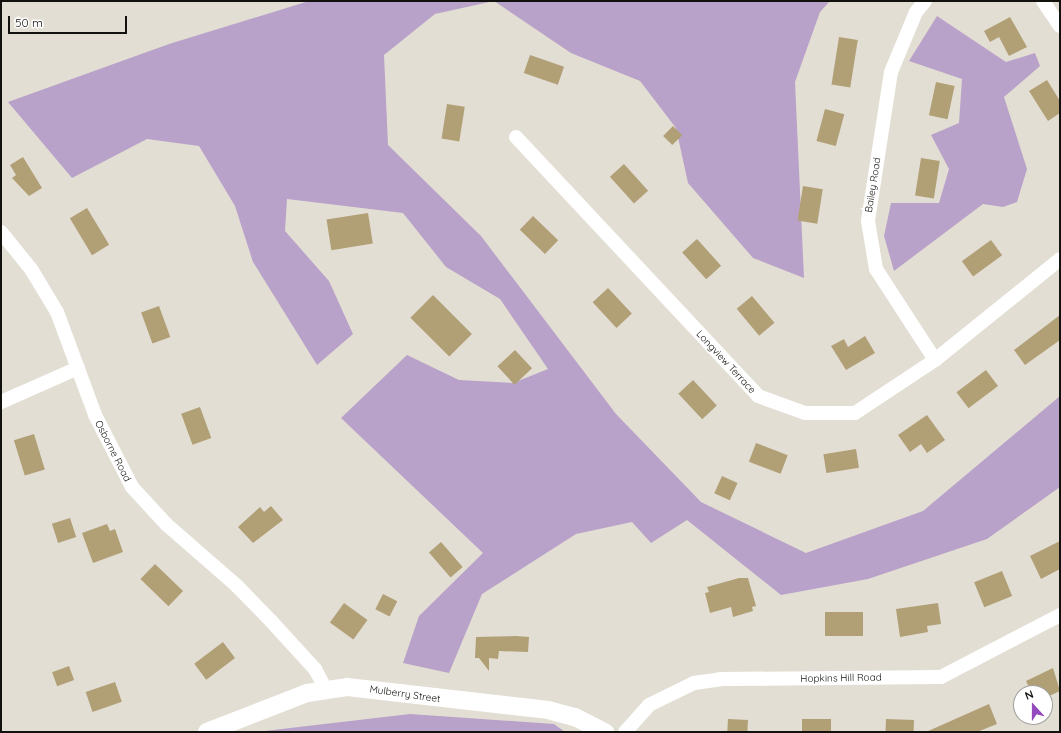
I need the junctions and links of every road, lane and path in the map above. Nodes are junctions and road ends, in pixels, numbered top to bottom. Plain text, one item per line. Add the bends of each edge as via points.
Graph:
1 (925, 1) edge
2 (1043, 1) edge
3 (1060, 26) edge
4 (516, 137) dead end
5 (1, 232) edge
6 (1060, 259) edge
7 (935, 360) junction
8 (78, 368) junction
9 (1, 402) edge
10 (1060, 615) edge
11 (325, 688) junction
12 (207, 732) edge
13 (605, 732) edge
14 (626, 732) edge

1 - 7 street, Bailey Road via 916,12 890,72 868,221 876,270
2 - 3 street
4 - 7 street, Longview Terrace via 758,396 805,413 855,413
5 - 8 street, Osborne Road via 31,269 57,312
6 - 7 street, Longview Terrace
8 - 9 street
8 - 11 street, Osborne Road via 95,415 132,487 185,543 261,611 315,669
10 - 14 street, Hopkins Hill Road via 941,677 721,679 694,683 650,705
11 - 12 street, Mulberry Street
11 - 13 street, Mulberry Street via 372,689 426,698 519,705 575,717

